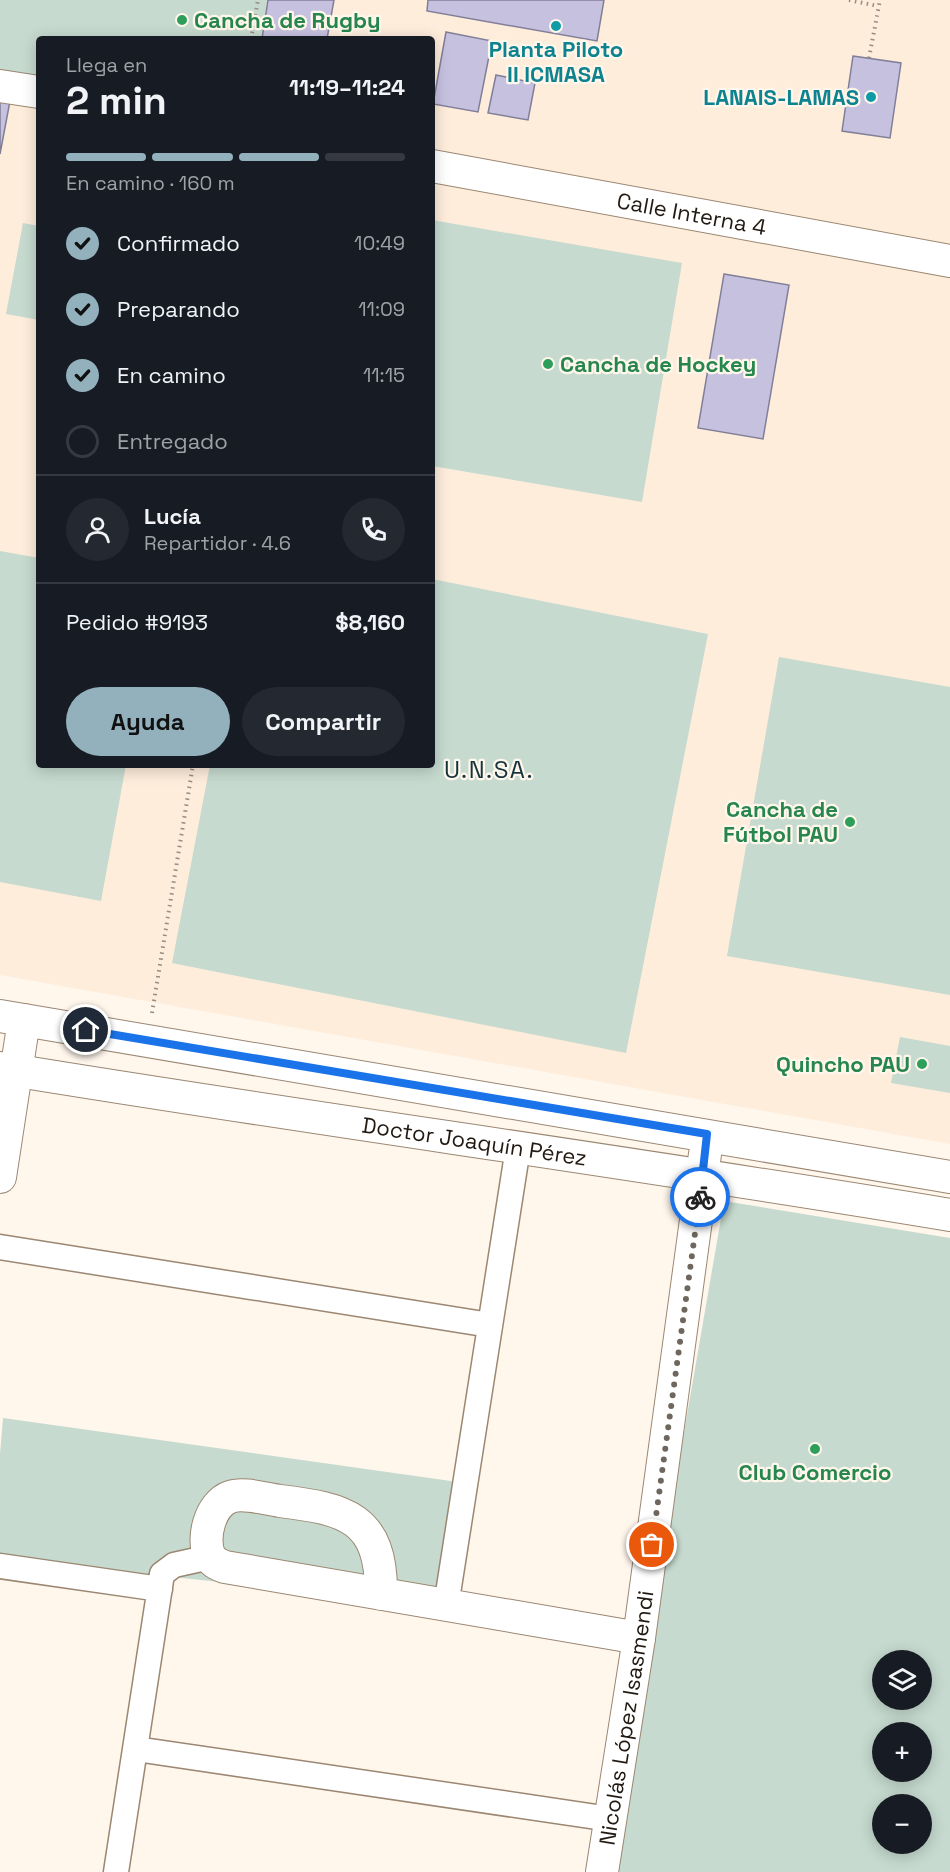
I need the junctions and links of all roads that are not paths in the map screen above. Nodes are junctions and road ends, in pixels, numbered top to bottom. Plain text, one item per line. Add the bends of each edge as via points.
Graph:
1 (0, 87) edge
2 (36, 92) edge
3 (435, 167) edge
4 (950, 261) edge
5 (12, 1018) edge
6 (8, 1069) edge
7 (707, 1134) junction
8 (518, 1148) junction
9 (703, 1174) junction
10 (0, 1177) edge
11 (950, 1177) edge
12 (950, 1215) edge
13 (0, 1247) edge
14 (490, 1325) junction
15 (210, 1557) junction
16 (0, 1566) edge
17 (160, 1589) junction
18 (381, 1594) junction
19 (446, 1606) junction
20 (639, 1638) junction
21 (136, 1749) junction
22 (610, 1819) junction
23 (116, 1872) edge
24 (602, 1872) edge

1 - 2 street
3 - 4 street, Calle Interna 4
5 - 6 street
5 - 7 street, Doctor Joaquín Pérez
6 - 8 street, Doctor Joaquín Pérez
6 - 10 street
7 - 9 street, Nicolás López Isasmendi
7 - 11 street, Doctor Joaquín Pérez
8 - 9 street, Doctor Joaquín Pérez
8 - 14 street
9 - 12 street, Doctor Joaquín Pérez
9 - 20 street, Nicolás López Isasmendi
13 - 14 street
14 - 19 street
15 - 17 street via 174,1566 162,1574
15 - 18 street via 225,1567
15 - 18 street via 211,1515 229,1497 327,1507 343,1512 369,1539 377,1554
16 - 17 street
17 - 21 street
18 - 19 street
19 - 20 street
20 - 22 street, Nicolás López Isasmendi
21 - 22 street
21 - 23 street
22 - 24 street, Nicolás López Isasmendi

